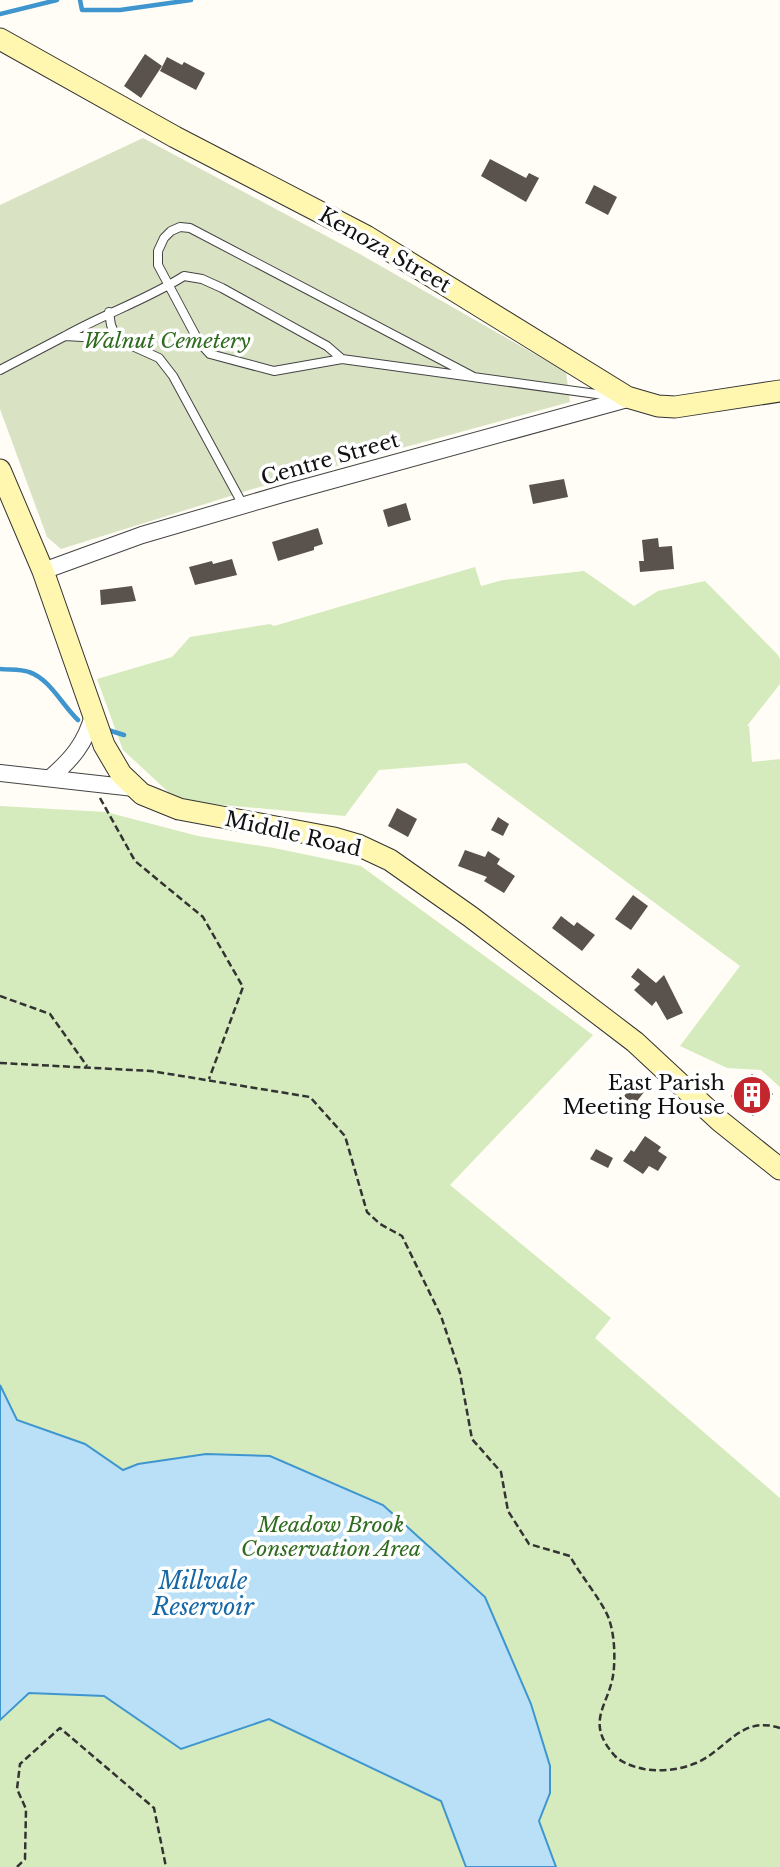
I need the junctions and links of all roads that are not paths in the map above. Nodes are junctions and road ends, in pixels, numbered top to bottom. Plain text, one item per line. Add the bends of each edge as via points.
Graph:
1 (0, 39) edge
2 (168, 286) junction
3 (109, 312) junction
4 (65, 336) junction
5 (117, 339) junction
6 (342, 359) junction
7 (0, 370) edge
8 (472, 376) junction
9 (780, 391) edge
10 (631, 398) junction
11 (0, 470) edge
12 (243, 505) junction
13 (43, 571) junction
14 (93, 715) junction
15 (0, 774) edge
16 (50, 778) junction
17 (134, 788) junction
18 (780, 1169) edge

1 - 10 street, Kenoza Street via 366,236
2 - 3 lane
2 - 6 lane via 184,276 212,284 327,346
2 - 6 lane via 210,355 274,371
2 - 8 lane via 158,265 158,251 171,231 190,228
3 - 4 lane
3 - 5 lane
4 - 5 lane
4 - 7 lane
5 - 12 lane via 159,358 173,376
6 - 8 lane
8 - 10 lane
9 - 10 street, Kenoza Street via 675,407
10 - 12 street, Centre Street
11 - 13 street, Middle Road
12 - 13 street, Centre Street
13 - 14 street, Middle Road
14 - 16 street via 75,754
14 - 17 street, Middle Road via 112,761
15 - 16 street
16 - 17 street
17 - 18 street, Middle Road via 179,808 358,845 398,865 635,1042

